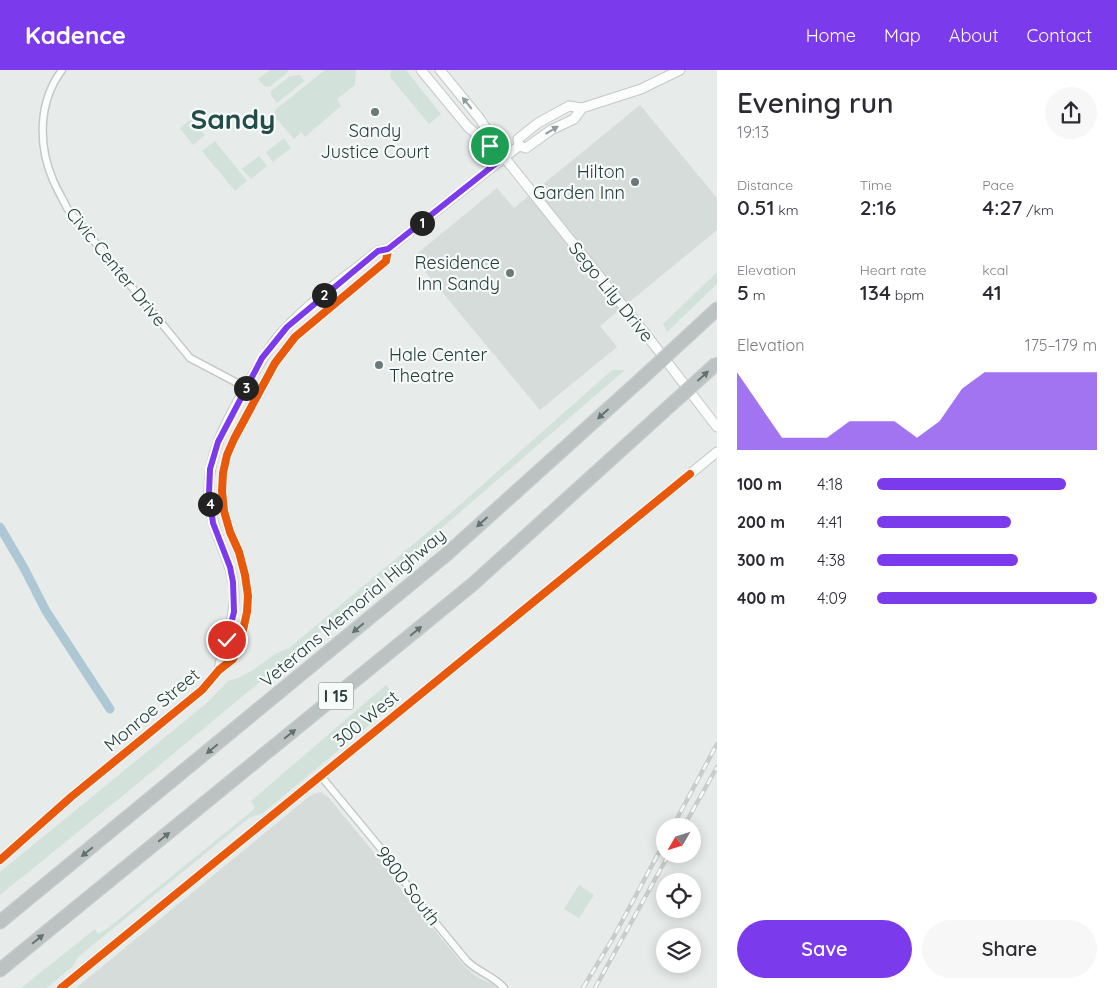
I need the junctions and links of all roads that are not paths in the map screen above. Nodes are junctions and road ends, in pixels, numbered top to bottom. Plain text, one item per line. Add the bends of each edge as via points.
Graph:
1 (62, 70) edge
2 (421, 70) edge
3 (440, 70) edge
4 (680, 70) edge
5 (582, 108) junction
6 (519, 146) junction
7 (504, 157) junction
8 (388, 249) junction
9 (717, 309) edge
10 (717, 363) edge
11 (246, 388) junction
12 (258, 394) junction
13 (717, 427) edge
14 (717, 452) edge
15 (219, 670) junction
16 (320, 775) junction
17 (0, 860) edge
18 (0, 922) edge
19 (0, 970) edge
20 (61, 988) edge
21 (504, 988) edge

1 - 11 street, Civic Center Drive via 48,95 43,120 43,146 53,180 67,208 190,358
2 - 7 street, Sego Lily Drive via 468,127
7 -> 3 street, Sego Lily Drive via 480,119
4 - 5 street, Monroe Street via 641,89
6 -> 5 street, Monroe Street via 526,148 574,119
5 - 6 street, Monroe Street via 569,106 552,114 518,138
6 - 7 street, Monroe Street
7 - 8 street, Monroe Street
7 - 13 street, Sego Lily Drive
8 - 11 street, Monroe Street via 378,251 287,327 262,358
8 - 12 street, Monroe Street via 386,261 295,337
9 -> 18 highway, Veterans Memorial Highway / I 15, bridge via 447,554
19 -> 10 highway, I 15, bridge via 473,584
11 - 12 street, Civic Center Drive
11 - 15 street, Monroe Street via 218,442 209,482 213,523 230,567 234,597 232,626
12 - 15 street, Monroe Street via 234,439 223,473 224,511 239,552 248,596 240,644 233,659
14 - 16 street, 300 West
15 - 17 street, Monroe Street via 202,690
16 - 20 street, 300 West
16 - 21 street, 9800 South via 467,961

